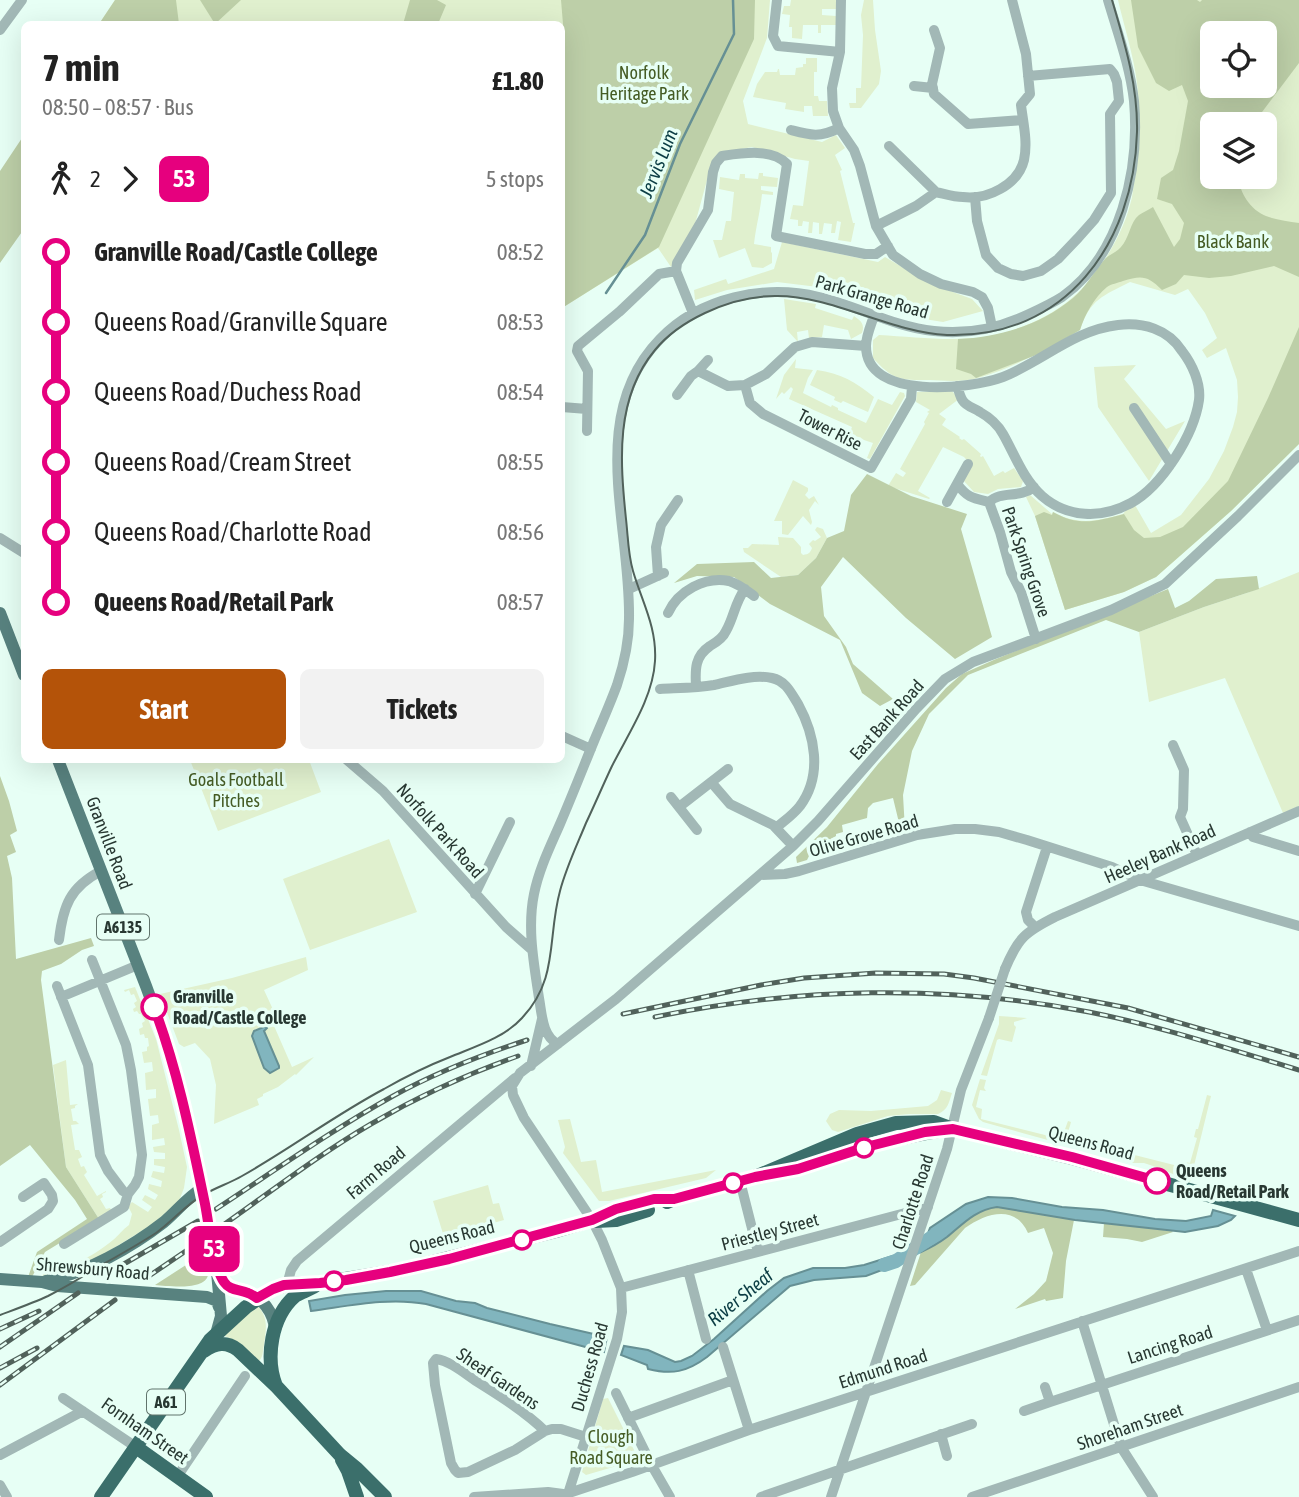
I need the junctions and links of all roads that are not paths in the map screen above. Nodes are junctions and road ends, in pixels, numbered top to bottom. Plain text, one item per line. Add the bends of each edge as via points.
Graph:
1 (22, 0) edge
2 (776, 0) edge
3 (841, 0) edge
4 (1012, 0) edge
5 (1108, 0) edge
6 (0, 30) edge
7 (934, 30) dead end
8 (840, 52) junction
9 (1028, 76) junction
10 (914, 86) dead end
11 (933, 88) junction
12 (1023, 120) junction
13 (839, 128) junction
14 (791, 130) dead end
15 (889, 146) dead end
16 (936, 192) junction
17 (975, 197) junction
18 (876, 226) junction
19 (888, 246) junction
20 (676, 271) junction
21 (693, 313) junction
22 (874, 316) junction
23 (992, 327) junction
24 (866, 346) junction
25 (708, 360) dead end
26 (698, 372) junction
27 (745, 385) junction
28 (957, 386) junction
29 (912, 387) junction
30 (677, 395) dead end
31 (565, 407) edge
32 (1134, 408) dead end
33 (587, 409) junction
34 (587, 430) dead end
35 (1299, 454) edge
36 (968, 464) dead end
37 (1171, 464) junction
38 (957, 484) junction
39 (1034, 486) junction
40 (678, 500) dead end
41 (947, 502) dead end
42 (989, 502) junction
43 (0, 538) edge
44 (21, 552) edge
45 (629, 589) junction
46 (681, 611) dead end
47 (0, 612) edge
48 (2, 626) edge
49 (1036, 639) junction
50 (21, 668) edge
51 (696, 686) junction
52 (660, 689) dead end
53 (565, 737) edge
54 (1173, 745) dead end
55 (591, 748) junction
56 (59, 763) edge
57 (351, 763) edge
58 (727, 769) dead end
59 (711, 782) junction
60 (671, 797) dead end
61 (679, 807) junction
62 (1299, 811) edge
63 (510, 822) dead end
64 (776, 828) junction
65 (697, 830) dead end
66 (1250, 832) junction
67 (793, 846) junction
68 (1046, 847) junction
69 (1299, 851) edge
70 (1197, 855) junction
71 (780, 857) junction
72 (1165, 869) junction
73 (101, 871) junction
74 (799, 871) junction
75 (760, 875) junction
76 (1140, 880) junction
77 (1170, 888) junction
78 (475, 894) junction
79 (1299, 926) edge
80 (506, 927) junction
81 (1035, 927) junction
82 (532, 932) junction
83 (59, 940) dead end
84 (531, 949) junction
85 (92, 960) dead end
86 (138, 965) junction
87 (100, 981) junction
88 (57, 986) dead end
89 (61, 997) junction
90 (542, 1018) junction
91 (558, 1044) junction
92 (533, 1063) junction
93 (520, 1073) junction
94 (497, 1094) junction
95 (517, 1102) junction
96 (953, 1129) junction
97 (740, 1181) junction
98 (201, 1189) junction
99 (128, 1194) junction
100 (23, 1197) dead end
101 (928, 1207) junction
102 (592, 1220) junction
103 (1299, 1220) edge
104 (0, 1242) edge
105 (64, 1244) dead end
106 (1299, 1251) edge
107 (758, 1252) junction
108 (216, 1261) junction
109 (1246, 1269) junction
110 (688, 1270) junction
111 (0, 1279) edge
112 (42, 1282) junction
113 (320, 1283) junction
114 (287, 1285) junction
115 (621, 1288) junction
116 (263, 1294) junction
117 (219, 1307) junction
118 (1299, 1320) edge
119 (1082, 1321) junction
120 (1267, 1330) junction
121 (275, 1331) junction
122 (216, 1334) junction
123 (706, 1339) dead end
124 (723, 1347) dead end
125 (198, 1357) junction
126 (245, 1376) dead end
127 (733, 1380) junction
128 (1101, 1385) junction
129 (277, 1387) junction
130 (1045, 1387) dead end
131 (1299, 1387) edge
132 (866, 1391) junction
133 (616, 1393) dead end
134 (63, 1398) dead end
135 (1050, 1402) junction
136 (83, 1411) junction
137 (1024, 1411) dead end
138 (628, 1418) junction
139 (972, 1424) dead end
140 (749, 1430) junction
141 (545, 1431) junction
142 (941, 1434) junction
143 (586, 1437) junction
144 (135, 1447) junction
145 (1121, 1447) junction
146 (0, 1455) edge
147 (340, 1455) junction
148 (947, 1456) dead end
149 (651, 1464) junction
150 (182, 1471) junction
151 (839, 1471) junction
152 (0, 1485) edge
153 (568, 1495) edge
154 (7, 1497) edge
155 (101, 1497) edge
156 (206, 1497) edge
157 (357, 1497) edge
158 (385, 1497) edge
159 (474, 1497) edge
160 (486, 1497) edge
161 (670, 1497) edge
162 (761, 1497) edge
163 (831, 1497) edge
164 (972, 1497) edge
165 (1153, 1497) edge

1 - 6 street
2 - 8 street via 773,36 778,46
3 - 8 street
4 - 9 street
5 - 23 street, Park Grange Road via 1130,72 1135,117 1125,202 1099,258 1071,289 1044,307
7 - 11 street via 940,48
8 - 13 street via 832,88
9 - 12 street via 1030,94 1021,105
9 - 17 street via 1110,69 1114,74 1119,101 1110,114 1111,193 1058,260 1023,276 998,268 986,255
10 - 11 street
11 - 12 street via 968,124
12 - 17 street via 1025,144 1019,171 1010,183
13 - 14 street via 826,135
13 - 18 street via 854,150
15 - 16 street
16 - 17 street
16 - 18 street
18 - 19 street
19 - 20 street via 876,254 865,254 776,236 787,164 759,153 722,156 713,172 708,210
19 - 23 street via 920,274 982,297
20 - 21 street
20 - 33 street via 659,274 578,346 588,371
21 - 22 street, Park Grange Road via 723,300 784,291 820,297
21 - 45 street, Park Grange Road via 669,330 639,364 625,399 618,460
22 - 23 street, Park Grange Road via 934,331
22 - 24 street
24 - 27 street via 812,342 795,347 766,374
24 - 29 street via 872,365 882,376
25 - 26 street
26 - 27 street via 728,386
26 - 30 street
27 - 29 street, Tower Rise via 750,403 763,414 871,468 911,399
28 - 29 street
28 - 37 street via 1001,377 1092,330 1125,324 1162,331 1181,348 1192,368 1199,399 1190,432
28 - 39 street via 968,406 999,428
31 - 33 street
32 - 37 street
33 - 34 street
35 - 49 street, East Bank Road via 1165,584
36 - 38 street
37 - 39 street via 1131,503 1103,513 1070,512 1048,501
38 - 41 street
38 - 42 street via 966,495
39 - 42 street, Park Spring Grove via 1023,494
40 - 45 street via 661,525 656,547 662,575
42 - 49 street, Park Spring Grove
43 - 44 street
45 - 55 street, Park Grange Road via 622,666
46 - 51 street via 670,609 682,594 708,581 728,581 749,592 738,598 725,633 696,663
47 - 48 main road
48 - 50 main road
49 - 67 street, East Bank Road via 973,662 945,679
51 - 52 street
51 - 64 street via 764,677 775,678 789,688 812,737 813,773 801,804
53 - 55 street
54 - 70 street via 1184,770 1180,817
55 - 82 street, Park Grange Road via 545,858 534,895
56 - 73 main road, Granville Road / A6135
57 - 78 street, Norfolk Park Road via 383,791
58 - 59 street
59 - 61 street
59 - 64 street via 730,804
60 - 61 street
61 - 65 street
62 - 66 street, Heeley Bank Road
63 - 78 street
64 - 67 street
66 - 69 street
66 - 70 street, Heeley Bank Road
67 - 71 street, East Bank Road
68 - 74 street, Olive Grove Road via 999,832 955,829 917,835
68 - 76 street, Olive Grove Road
68 - 81 street via 1027,909
70 - 72 street, Heeley Bank Road
71 - 74 street, Olive Grove Road via 787,867
71 - 75 street, East Bank Road
72 - 76 street, Heeley Bank Road
72 - 77 street via 1161,881
73 - 83 street via 73,894 62,917
73 - 86 main road, Granville Road / A6135
74 - 75 street, Olive Grove Road
75 - 91 street, East Bank Road
76 - 77 street, Olive Grove Road
76 - 81 street, Heeley Bank Road
77 - 79 street, Olive Grove Road
78 - 80 street, Norfolk Park Road
80 - 82 street
80 - 84 street, Norfolk Park Road
81 - 96 street, Charlotte Road, bridge via 1015,947 1005,969 961,1090
82 - 84 street, Park Grange Road
84 - 90 street
85 - 87 street
86 - 87 street
86 - 98 main road, Granville Road / A6135 via 169,1049
87 - 89 street
87 - 99 street via 126,1045 131,1070 142,1155 139,1177
88 - 89 street
89 - 99 street via 88,1065 100,1154
90 - 91 street via 550,1039
90 - 92 street
91 - 92 street, East Bank Road
92 - 93 street, East Bank Road
92 - 95 street, East Bank Road via 521,1080
93 - 94 street, Farm Road
93 - 95 street via 512,1090
94 - 95 street
94 - 114 street, Farm Road via 297,1261
95 - 102 street, Duchess Road
96 - 97 highway, Queens Road / A61 via 934,1122 896,1123
96 - 101 street, Charlotte Road
96 - 103 highway, Queens Road / A61
97 - 102 highway, Queens Road / A61 via 616,1209
97 - 107 street
98 - 108 main road, Granville Road / A6135
98 - 112 main road via 155,1228 101,1261
99 - 105 street via 124,1207
100 - 104 street via 44,1183 53,1201
101 - 107 street, Priestley Street
101 - 132 street, Charlotte Road
102 - 113 highway, Queens Road / A61 via 411,1268
102 - 115 street, Duchess Road
106 - 109 street, Edmund Road
107 - 110 street, Priestley Street
108 - 116 main road, Granville Road / A6135 via 226,1285
108 - 117 main road, Granville Road / A6135
109 - 119 street, Edmund Road
109 - 120 street
110 - 115 street, Priestley Street
110 - 123 street
111 - 112 main road, Shrewsbury Road
112 - 117 main road, Shrewsbury Road via 207,1297
113 - 114 highway, Queens Road / A61
113 - 121 highway, Queens Road / A61 via 295,1297
114 - 116 highway, Queens Road / A61
115 - 143 street, Duchess Road via 617,1339
116 - 121 main road
116 - 122 highway, A61
117 - 122 main road, Granville Road / A6135
118 - 120 street, Lancing Road
119 - 128 street
119 - 132 street, Edmund Road
120 - 128 street, Lancing Road
121 - 129 highway, A61 via 271,1374
122 - 125 highway, A61
124 - 127 street
125 - 129 highway via 212,1346 227,1343
125 - 144 highway, A61
126 - 150 street
127 - 138 street
127 - 140 street
128 - 135 street, Lancing Road
128 - 145 street
129 - 147 highway
130 - 135 street
131 - 145 street, Shoreham Street
132 - 140 street, Edmund Road
132 - 151 street, Charlotte Road
133 - 138 street
134 - 136 street, Fornham Street
135 - 137 street, Lancing Road
136 - 144 street, Fornham Street
136 - 146 street
138 - 149 street
139 - 142 street
140 - 149 street, Edmund Road
141 - 141 street, Sheaf Gardens via 530,1416 458,1369 440,1359 433,1363 455,1470 463,1473
141 - 143 street, Sheaf Gardens via 561,1429
142 - 148 street
142 - 151 street
143 - 153 street, Duchess Road
144 - 150 highway, Fornham Street
144 - 155 highway, A61
145 - 164 street, Shoreham Street
145 - 165 street
147 - 157 highway
147 - 158 highway
149 - 153 street, Edmund Road
149 - 161 street
150 - 156 highway, Fornham Street via 191,1487
151 - 162 street
151 - 163 street, Charlotte Road
152 - 154 street
153 - 160 street, Edmund Road
159 - 160 street, Edmund Road

